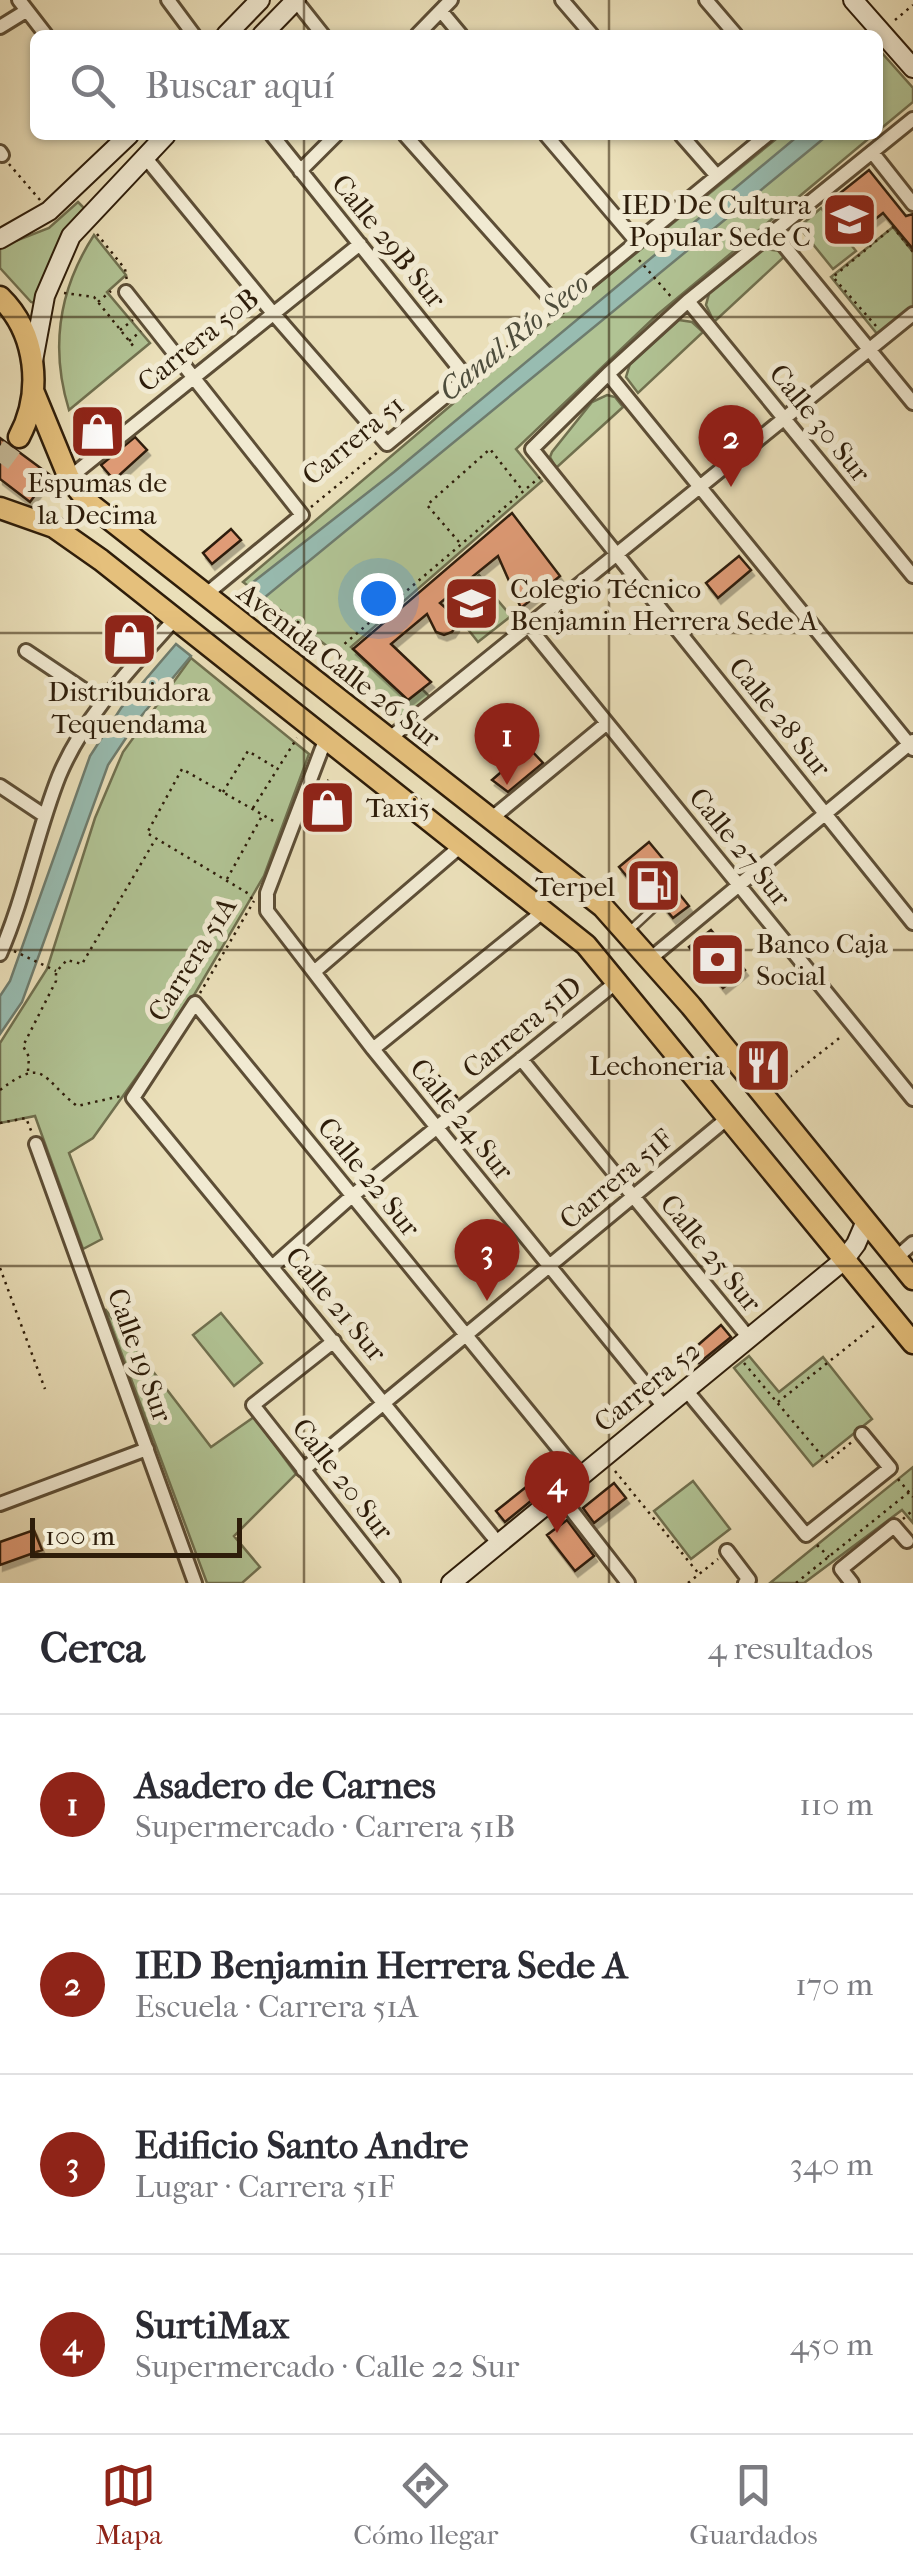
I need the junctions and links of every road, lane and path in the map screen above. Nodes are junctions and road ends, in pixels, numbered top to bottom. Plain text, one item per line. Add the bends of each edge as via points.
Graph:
1 (168, 0) edge
2 (260, 0) edge
3 (296, 0) edge
4 (562, 0) edge
5 (706, 0) edge
6 (853, 0) edge
7 (22, 5) edge
8 (446, 5) edge
9 (913, 5) edge
10 (0, 28) edge
11 (42, 30) edge
12 (190, 30) edge
13 (231, 30) edge
14 (267, 30) edge
15 (319, 30) edge
16 (422, 30) edge
17 (458, 30) edge
18 (588, 30) edge
19 (732, 30) edge
20 (879, 30) edge
21 (883, 30) edge
22 (883, 34) edge
23 (913, 68) edge
24 (913, 119) edge
25 (123, 140) edge
26 (161, 140) edge
27 (276, 140) edge
28 (331, 140) edge
29 (409, 140) edge
30 (550, 140) edge
31 (685, 140) edge
32 (761, 140) edge
33 (872, 152) junction
34 (1, 153) edge
35 (145, 156) junction
36 (300, 171) junction
37 (717, 176) junction
38 (42, 202) dead end
39 (913, 204) edge
40 (89, 226) dead end
41 (772, 231) junction
42 (0, 239) edge
43 (637, 242) junction
44 (360, 244) junction
45 (913, 252) edge
46 (639, 261) dead end
47 (665, 290) dead end
48 (58, 292) dead end
49 (126, 292) joint
50 (0, 297) edge
51 (688, 301) junction
52 (558, 307) junction
53 (272, 312) junction
54 (913, 314) edge
55 (887, 318) dead end
56 (134, 346) dead end
57 (869, 349) junction
58 (33, 362) junction
59 (608, 374) junction
60 (193, 377) junction
61 (467, 378) junction
62 (34, 393) junction
63 (913, 403) edge
64 (784, 418) junction
65 (19, 437) tunnel mouth
66 (387, 444) junction
67 (549, 470) junction
68 (69, 478) junction
69 (700, 487) junction
70 (524, 491) junction
71 (0, 508) edge
72 (302, 515) junction
73 (460, 543) junction
74 (616, 554) junction
75 (913, 576) edge
76 (204, 596) junction
77 (174, 620) junction
78 (528, 626) junction
79 (26, 650) dead end
80 (309, 664) dead end
81 (102, 702) junction
82 (608, 723) junction
83 (300, 734) dead end
84 (326, 738) junction
85 (390, 738) junction
86 (912, 745) edge
87 (278, 768) junction
88 (0, 786) edge
89 (223, 792) junction
90 (252, 809) junction
91 (825, 813) junction
92 (263, 814) junction
93 (45, 816) junction
94 (492, 818) junction
95 (291, 831) junction
96 (156, 838) junction
97 (462, 846) junction
98 (226, 880) junction
99 (738, 885) junction
100 (660, 902) dead end
101 (259, 903) junction
102 (685, 909) dead end
103 (545, 910) junction
104 (695, 922) junction
105 (913, 923) edge
106 (628, 932) junction
107 (17, 953) dead end
108 (0, 954) edge
109 (651, 958) junction
110 (56, 972) junction
111 (314, 972) junction
112 (619, 980) junction
113 (195, 1003) junction
114 (854, 1026) junction
115 (373, 1049) junction
116 (521, 1059) junction
117 (28, 1071) junction
118 (0, 1090) edge
119 (765, 1096) junction
120 (133, 1098) junction
121 (913, 1099) edge
122 (729, 1118) junction
123 (0, 1122) edge
124 (437, 1128) junction
125 (36, 1144) joint
126 (352, 1196) junction
127 (633, 1197) junction
128 (866, 1221) junction
129 (913, 1243) edge
130 (896, 1258) junction
131 (844, 1260) junction
132 (550, 1266) junction
133 (272, 1267) junction
134 (0, 1268) edge
135 (913, 1279) edge
136 (879, 1322) dead end
137 (466, 1335) junction
138 (334, 1341) junction
139 (913, 1343) edge
140 (741, 1344) junction
141 (45, 1389) dead end
142 (686, 1390) junction
143 (385, 1402) junction
144 (778, 1402) junction
145 (664, 1408) junction
146 (862, 1434) joint
147 (148, 1449) junction
148 (604, 1457) junction
149 (890, 1468) junction
150 (303, 1470) junction
151 (581, 1476) junction
152 (911, 1491) edge
153 (559, 1494) junction
154 (913, 1497) edge
155 (0, 1504) edge
156 (806, 1535) junction
157 (907, 1541) dead end
158 (499, 1544) junction
159 (727, 1552) joint
160 (829, 1558) junction
161 (699, 1574) junction
162 (747, 1582) edge
163 (196, 1583) edge
164 (393, 1583) edge
165 (451, 1583) edge
166 (628, 1583) edge
167 (688, 1583) edge
168 (796, 1583) edge
169 (852, 1583) edge

1 - 12 street
2 - 13 street
3 - 14 street
3 - 15 street
4 - 18 street
5 - 19 street
6 - 20 street
7 - 10 street
7 - 11 street
8 - 16 street
8 - 17 street
9 - 21 path
22 - 23 street
24 - 33 street
25 - 42 street via 49,212
26 - 35 street
27 - 36 street, Calle 29B Sur
28 - 36 street
29 - 52 street
30 - 43 street
31 - 37 street
32 - 37 street
33 - 39 street
33 - 41 street
34 - 38 path
35 - 53 street
35 - 58 street via 61,253
36 - 44 street, Calle 29B Sur
37 - 43 street
40 - 49 path via 126,269
41 - 51 street
41 - 57 street
43 - 52 street
44 - 53 street, Carrera 50B
44 - 61 street, Calle 29B Sur
45 - 55 path via 893,227 833,277 874,328
46 - 47 path
48 - 56 path via 94,297
49 - 60 street
50 - 58 main road via 24,332
51 - 59 street
51 - 64 street, Calle 30 Sur
52 - 61 path
53 - 60 street, Carrera 50B
53 - 66 street
54 - 57 street
57 - 63 street
57 - 64 street
58 - 62 main road
59 - 67 street, Calle 28 Sur via 532,450
59 - 69 street
60 - 68 street, Carrera 50B
60 - 72 street
61 - 66 street, Carrera 51
62 - 65 main road
62 - 68 main road, Avenida Calle 26 Sur
64 - 69 street
64 - 75 street, Calle 30 Sur
66 - 72 path, Carrera 51
67 - 70 path
67 - 74 street, Calle 28 Sur
68 - 76 main road, Avenida Calle 26 Sur via 102,515
69 - 74 street
69 - 86 street
70 - 73 path
70 - 73 path via 490,449 427,505
71 - 77 main road via 54,527
72 - 76 street, Carrera 51
73 - 80 path via 335,652
74 - 78 street
74 - 91 street, Calle 28 Sur
76 - 85 main road, Avenida Calle 26 Sur
77 - 81 street
77 - 84 main road
78 - 82 street, Calle 27 Sur
78 - 85 street
79 - 81 street
81 - 93 street via 76,742
82 - 94 street
82 - 99 street, Calle 27 Sur
83 - 87 path
84 - 95 street, Carrera 51A
84 - 97 main road
85 - 94 main road, Avenida Calle 26 Sur
86 - 91 street
87 - 89 path via 248,750
87 - 90 path
88 - 93 street
89 - 90 path
89 - 96 path via 182,769 147,833
90 - 92 path
91 - 99 street
91 - 105 street, Calle 28 Sur
92 - 95 path
92 - 98 path
93 - 108 street
94 - 106 main road, Avenida Calle 26 Sur
95 - 101 street, Carrera 51A
96 - 98 path
96 - 110 path via 82,964 67,960
97 - 103 main road
97 - 111 street
98 - 101 path
99 - 104 street
99 - 114 street, Calle 27 Sur
100 - 106 lane
101 - 111 street, Calle 24 Sur
101 - 113 path, Carrera 51A
102 - 104 lane
103 - 112 main road
103 - 115 street
104 - 109 street
106 - 109 main road, Avenida Calle 26 Sur
107 - 110 path
109 - 119 main road, Avenida Calle 26 Sur
110 - 117 path via 23,1044
111 - 115 street, Calle 24 Sur
112 - 116 street, Carrera 51D
112 - 122 main road
113 - 120 street, Carrera 51A
113 - 126 street, Calle 22 Sur
114 - 119 path
114 - 121 street, Calle 27 Sur
115 - 124 street, Calle 24 Sur
116 - 124 street, Carrera 51D
116 - 127 street, Calle 25 Sur
117 - 118 path
117 - 120 path via 79,1107 114,1096
119 - 128 main road, Avenida Calle 26 Sur
120 - 133 street, Calle 21 Sur
122 - 127 street, Carrera 51F
122 - 131 main road
123 - 125 path via 26,1118
124 - 126 street, Carrera 51D
124 - 132 street, Calle 24 Sur
125 - 147 street, Calle 19 Sur
126 - 133 street, Carrera 51D
126 - 137 street, Calle 22 Sur
127 - 132 street, Carrera 51F
127 - 140 street, Calle 25 Sur
128 - 130 main road, Avenida Calle 26 Sur
128 - 131 street, Carrera 52
129 - 130 street
130 - 135 main road, Avenida Calle 26 Sur
131 - 139 main road
131 - 140 street, Carrera 52
132 - 137 street, Carrera 51F
132 - 145 street, Calle 24 Sur
133 - 138 street, Calle 21 Sur
134 - 141 path
136 - 144 path
137 - 143 street, Carrera 51F
137 - 151 street, Calle 22 Sur
138 - 143 street, Calle 21 Sur
138 - 150 street, Calle 20 Sur via 253,1405
140 - 142 street, Carrera 52
140 - 144 path
142 - 145 street, Carrera 52
142 - 156 street
143 - 150 street, Carrera 51F
143 - 158 street, Calle 21 Sur
144 - 146 path via 827,1462
145 - 148 street, Carrera 52
146 - 149 street
147 - 155 street
147 - 163 street, Calle 19 Sur
148 - 151 street, Carrera 52
148 - 161 path
149 - 152 path
149 - 156 street
150 - 164 street, Calle 20 Sur
151 - 153 street, Carrera 52
152 - 154 path
152 - 160 path
153 - 158 street, Carrera 52
153 - 166 street
156 - 160 path
157 - 169 street via 894,1526 840,1569
158 - 165 street, Carrera 52
159 - 161 path
159 - 162 street
160 - 168 path
161 - 167 path

